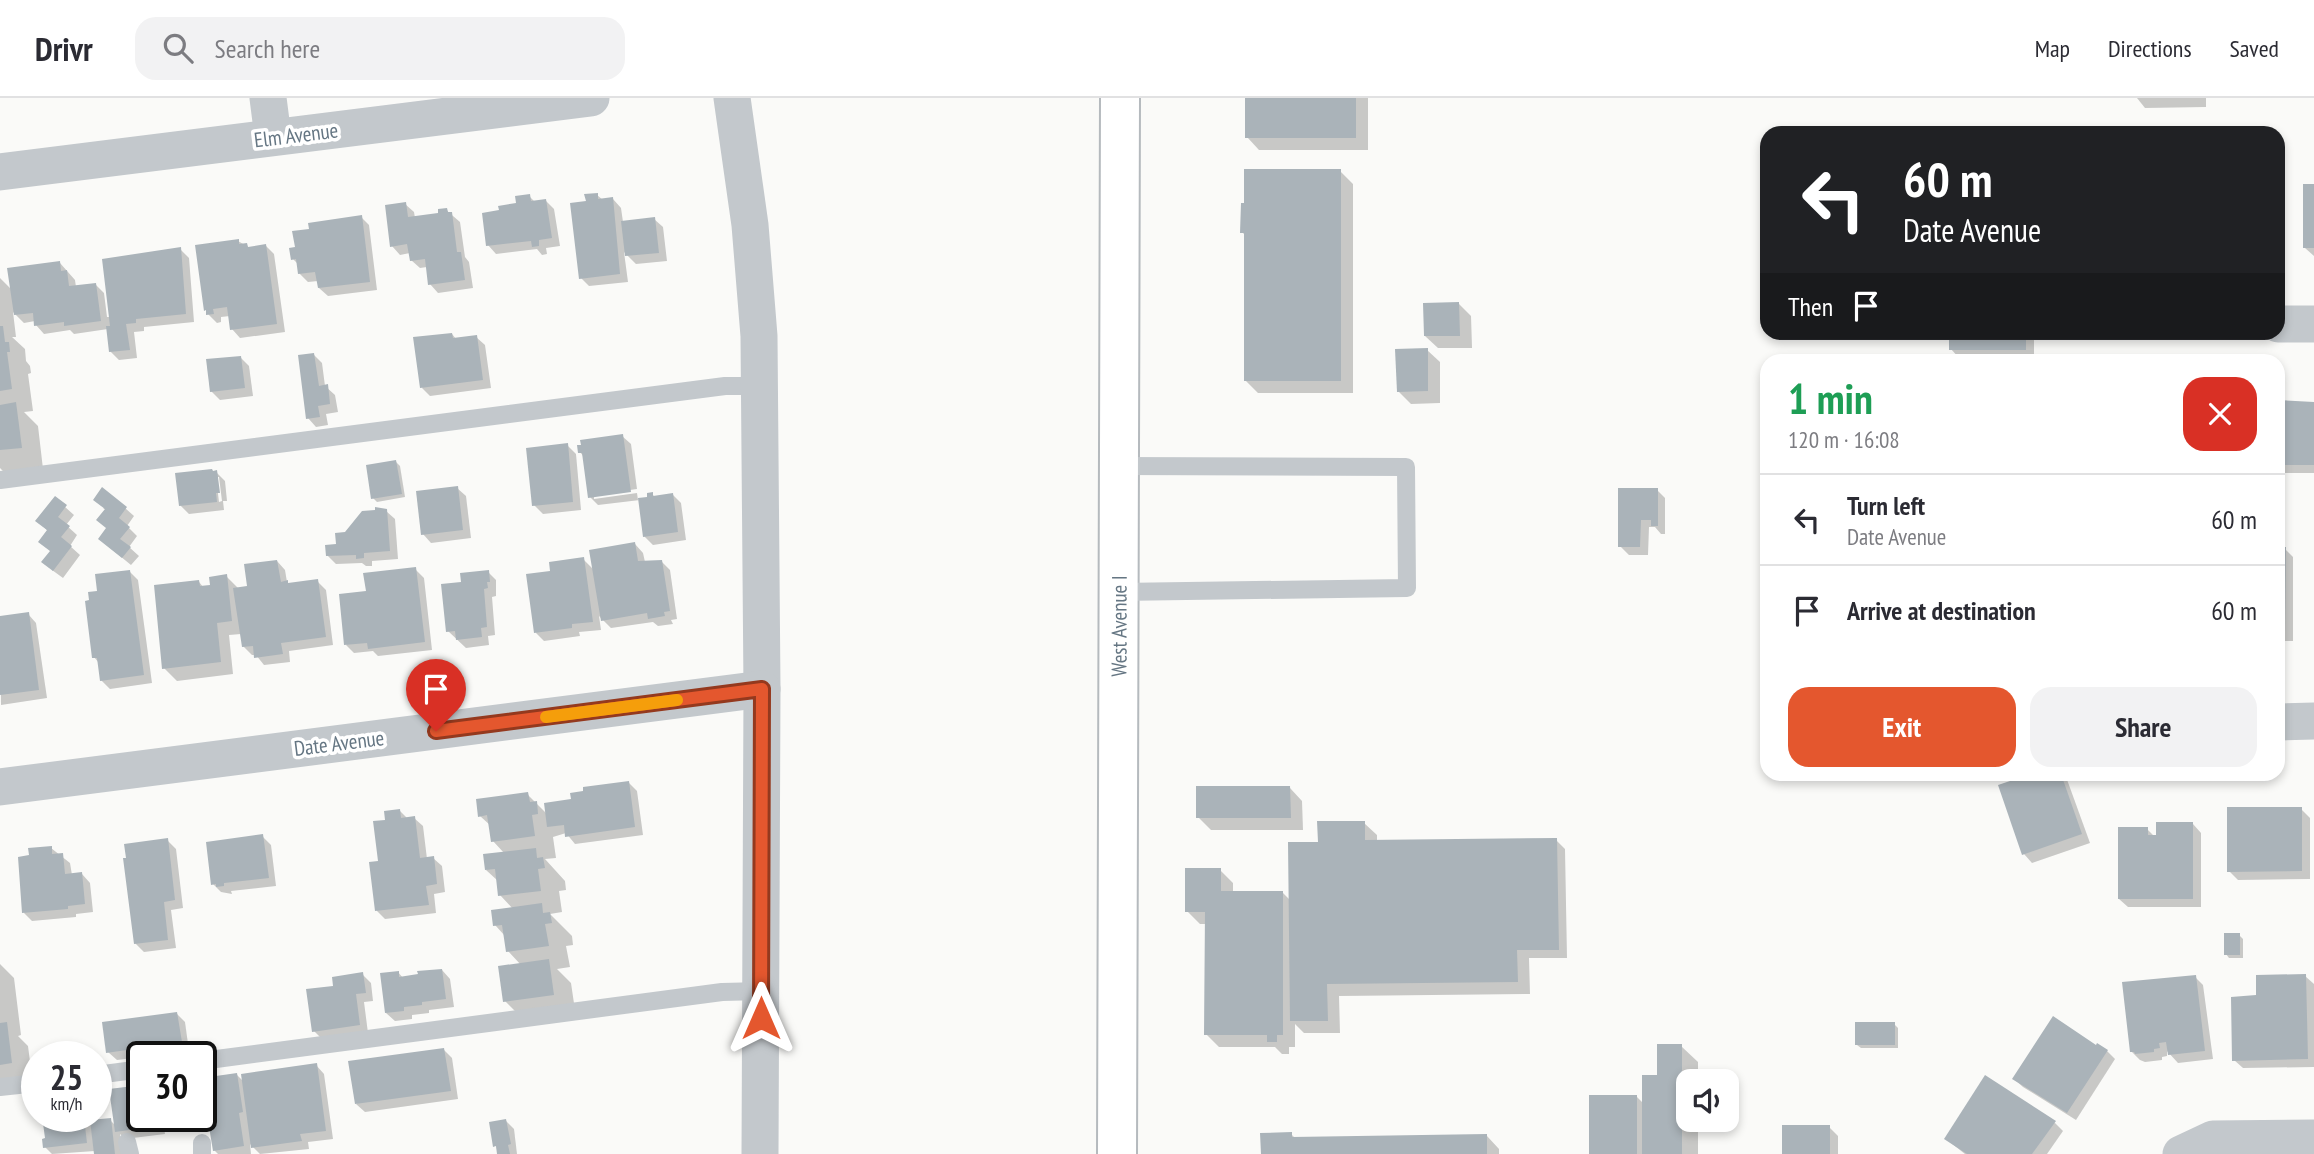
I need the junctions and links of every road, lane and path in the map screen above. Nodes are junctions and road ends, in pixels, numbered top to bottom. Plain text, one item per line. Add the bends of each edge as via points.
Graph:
1 (268, 98) edge
2 (591, 98) edge
3 (732, 98) edge
4 (1120, 98) edge
5 (378, 111) edge
6 (273, 137) junction
7 (0, 172) edge
8 (2285, 324) edge
9 (2314, 324) edge
10 (759, 386) junction
11 (1118, 466) junction
12 (0, 480) edge
13 (1118, 592) junction
14 (762, 689) junction
15 (2314, 721) edge
16 (2285, 722) edge
17 (0, 787) edge
18 (762, 992) junction
19 (217, 1059) edge
20 (21, 1085) edge
21 (0, 1087) edge
22 (2314, 1138) edge
23 (760, 1154) edge
24 (1117, 1154) edge
25 (2181, 1154) edge

1 - 6 street
2 - 5 street, Elm Avenue
3 - 10 street via 750,225
4 - 11 main road, West Avenue I
5 - 6 street, Elm Avenue
6 - 7 street, Elm Avenue
8 - 9 street
10 - 12 lane via 725,386
10 - 14 street
11 - 13 main road, West Avenue I
11 - 13 lane via 1406,467 1407,588
13 - 24 main road, West Avenue I
14 - 17 street, Date Avenue
14 - 18 street
15 - 16 street
18 - 19 lane via 722,992
18 - 23 street
20 - 21 lane
22 - 25 street via 2213,1139

